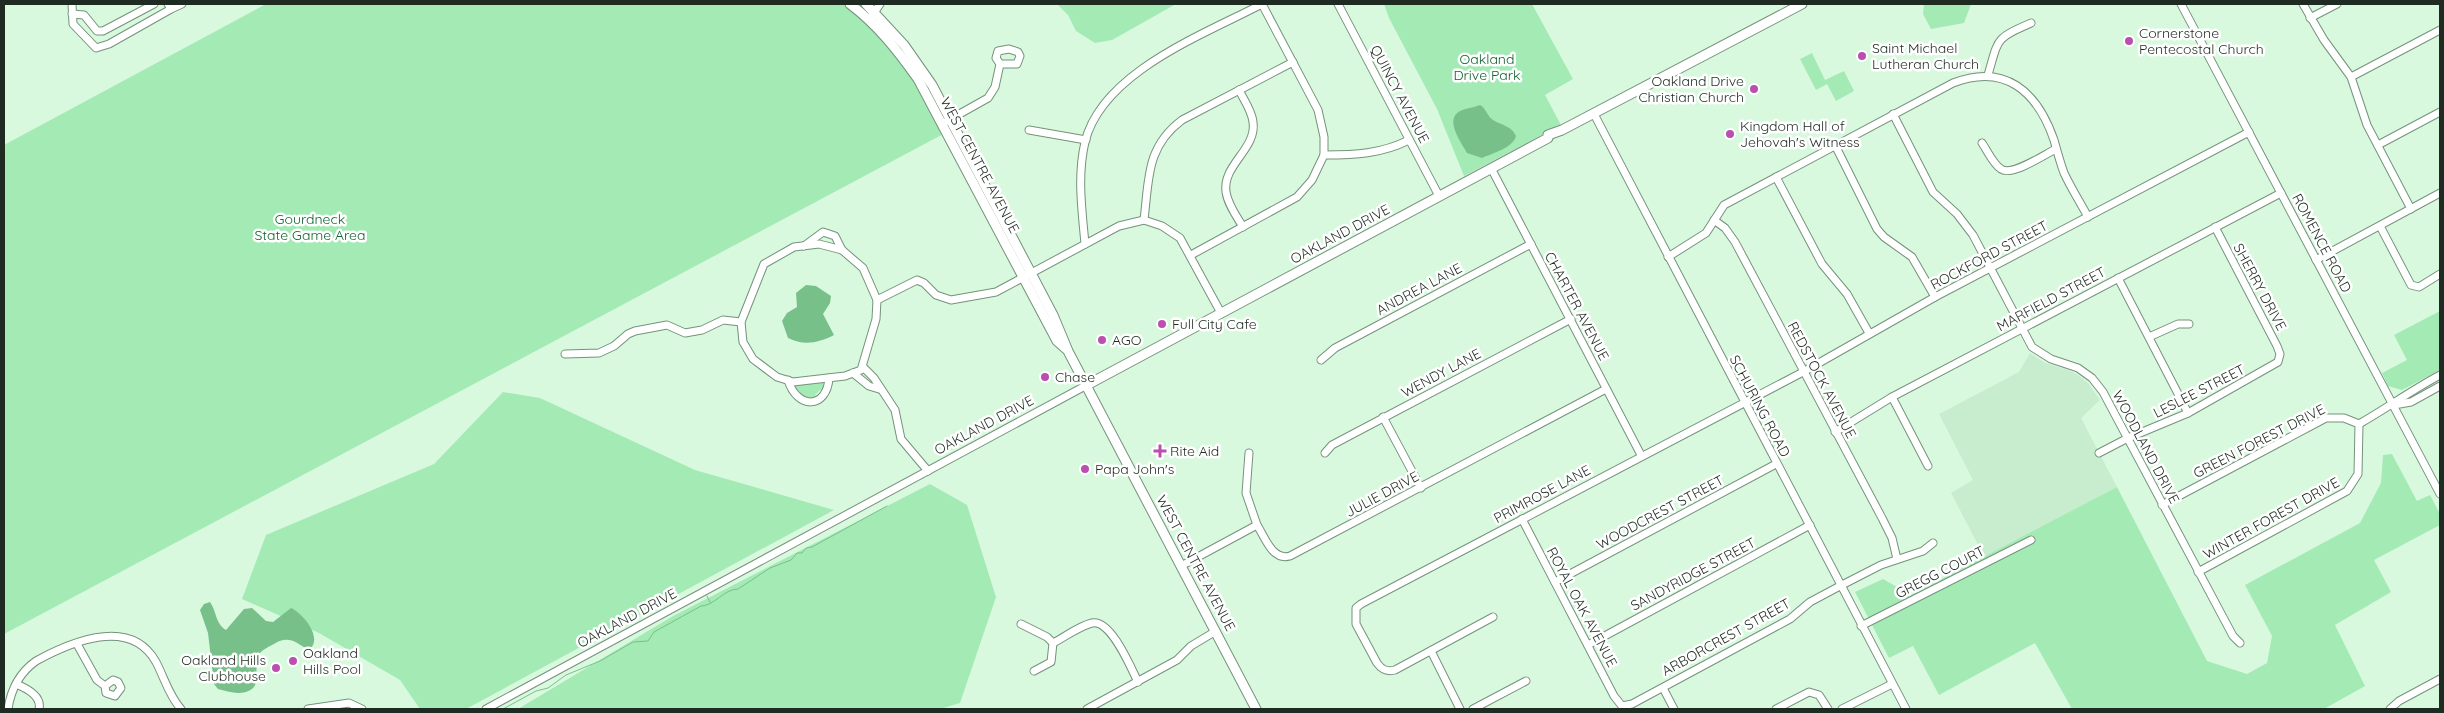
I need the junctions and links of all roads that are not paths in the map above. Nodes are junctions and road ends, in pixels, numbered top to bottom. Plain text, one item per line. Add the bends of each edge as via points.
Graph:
1 (72, 4) edge
2 (154, 4) edge
3 (182, 4) edge
4 (850, 4) edge
5 (866, 4) edge
6 (1262, 4) edge
7 (1338, 4) edge
8 (1802, 4) edge
9 (2181, 4) edge
10 (2303, 4) edge
11 (2337, 4) edge
12 (169, 7) edge
13 (878, 8) edge
14 (72, 14) junction
15 (2310, 18) junction
16 (870, 20) junction
17 (2031, 23) dead end
18 (2440, 30) edge
19 (1293, 62) junction
20 (1000, 64) dead end
21 (1988, 75) junction
22 (2351, 77) junction
23 (1239, 90) junction
24 (2440, 112) edge
25 (1594, 114) junction
26 (1893, 114) junction
27 (947, 121) junction
28 (1029, 130) dead end
29 (2249, 132) junction
30 (1086, 140) junction
31 (1409, 140) junction
32 (1982, 143) dead end
33 (1835, 145) junction
34 (2378, 145) junction
35 (2056, 148) junction
36 (1324, 155) junction
37 (1491, 168) junction
38 (1776, 177) junction
39 (2281, 193) junction
40 (2440, 193) edge
41 (1439, 196) junction
42 (2411, 209) junction
43 (2088, 217) junction
44 (1144, 220) junction
45 (1714, 220) junction
46 (2380, 226) junction
47 (1243, 227) junction
48 (2215, 227) junction
49 (1085, 244) junction
50 (1531, 244) junction
51 (803, 246) junction
52 (842, 250) junction
53 (1191, 255) junction
54 (1668, 257) junction
55 (2316, 260) junction
56 (1990, 269) junction
57 (2440, 274) edge
58 (1027, 275) junction
59 (2118, 278) junction
60 (1935, 297) junction
61 (877, 300) junction
62 (1221, 313) junction
63 (1571, 319) junction
64 (741, 322) junction
65 (2189, 324) dead end
66 (2021, 330) junction
67 (1868, 333) junction
68 (2149, 337) junction
69 (566, 354) dead end
70 (2279, 359) joint
71 (1321, 360) dead end
72 (863, 366) junction
73 (1803, 372) junction
74 (853, 373) junction
75 (2440, 375) edge
76 (829, 378) junction
77 (788, 380) junction
78 (1087, 385) junction
79 (2440, 386) edge
80 (879, 389) junction
81 (1606, 389) junction
82 (1892, 397) junction
83 (1744, 402) junction
84 (2394, 405) junction
85 (2188, 412) junction
86 (1383, 417) junction
87 (2359, 424) junction
88 (1835, 432) junction
89 (2128, 438) junction
90 (1249, 453) dead end
91 (1325, 453) dead end
92 (2099, 453) dead end
93 (1642, 455) junction
94 (1776, 464) junction
95 (1928, 466) dead end
96 (928, 471) junction
97 (1421, 488) junction
98 (2440, 494) edge
99 (2162, 505) junction
100 (1522, 519) junction
101 (1257, 524) junction
102 (1810, 526) junction
103 (2031, 540) dead end
104 (1934, 543) dead end
105 (1898, 558) junction
106 (1181, 566) junction
107 (2198, 572) junction
108 (1555, 582) junction
109 (1840, 586) junction
110 (1493, 618) dead end
111 (1021, 624) dead end
112 (1861, 626) junction
113 (1216, 631) junction
114 (1053, 643) junction
115 (2240, 643) dead end
116 (77, 644) junction
117 (1588, 645) junction
118 (1430, 651) junction
119 (1034, 671) dead end
120 (2440, 679) edge
121 (1526, 681) dead end
122 (1138, 682) junction
123 (16, 684) junction
124 (1892, 684) junction
125 (105, 686) dead end
126 (1662, 688) junction
127 (1622, 706) joint
128 (333, 707) edge
129 (8, 709) edge
130 (39, 709) edge
131 (181, 709) edge
132 (308, 709) edge
133 (362, 709) edge
134 (486, 709) edge
135 (1087, 709) edge
136 (1256, 709) edge
137 (1460, 709) edge
138 (1473, 709) edge
139 (1674, 709) edge
140 (1776, 709) edge
141 (1828, 709) edge
142 (1842, 709) edge
143 (1906, 709) edge
144 (2390, 709) edge

1 - 14 street
2 - 14 street via 103,31 97,31 84,15
3 - 12 street
4 - 16 main road, WEST CENTRE AVENUE
5 - 13 main road, WEST CENTRE AVENUE
6 - 19 street
6 - 30 street via 1133,74 1104,105
7 - 31 street, QUINCY AVENUE
8 - 25 main road, OAKLAND DRIVE
9 - 29 street, ROMENCE ROAD
10 - 15 street
11 - 15 street
12 - 14 street via 109,44 96,48 73,24
13 - 16 street
13 - 27 main road, WEST CENTRE AVENUE via 918,63
15 - 22 street
16 - 27 main road, WEST CENTRE AVENUE via 895,47
17 - 21 street via 2001,37
18 - 22 street
19 - 23 street
19 - 36 street via 1318,110 1324,136
20 - 27 street via 995,87 988,98
21 - 26 street via 1953,83
21 - 35 street via 2006,79 2024,90 2047,126
22 - 34 street via 2367,125
23 - 44 street via 1182,120 1161,141 1150,167
23 - 47 street via 1252,117 1253,132 1230,170 1226,192
24 - 34 street
25 - 37 main road, OAKLAND DRIVE via 1548,135 1548,138
25 - 54 street, SCHURING ROAD
26 - 33 street
26 - 56 street, WOODLAND DRIVE via 1934,192 1968,228
27 - 58 main road, WEST CENTRE AVENUE
28 - 30 street
29 - 39 street, ROMENCE ROAD
29 - 43 street, ROCKFORD STREET
30 - 49 street via 1080,174
31 - 36 street via 1383,151
31 - 41 street, QUINCY AVENUE
32 - 35 street via 2000,169 2008,171
33 - 38 street
33 - 60 street via 1878,228 1884,237 1912,257
34 - 42 street
35 - 43 street via 2064,173
36 - 47 street via 1301,194
37 - 41 main road, OAKLAND DRIVE
37 - 50 street, CHARTER AVENUE
38 - 45 street via 1724,205
38 - 67 street via 1822,264 1847,294
39 - 48 street, MARFIELD STREET
39 - 55 street, ROMENCE ROAD
40 - 42 street
41 - 62 main road, OAKLAND DRIVE
42 - 46 street
43 - 56 street, ROCKFORD STREET
44 - 49 street via 1127,222
44 - 53 street via 1172,231
45 - 54 street via 1706,233
45 - 73 street, REDSTOCK AVENUE via 1735,242
46 - 55 street
46 - 57 street via 2411,285 2415,287
47 - 53 street
48 - 59 street, MARFIELD STREET
48 - 70 street, SHERRY DRIVE via 2277,346
49 - 58 street
50 - 63 street, CHARTER AVENUE
50 - 71 street, ANDREA LANE via 1335,348
51 - 52 street via 819,244
51 - 52 street via 823,232 835,236
51 - 64 street via 764,264
52 - 61 street via 863,268
53 - 62 street
54 - 83 street, SCHURING ROAD
55 - 84 street, ROMENCE ROAD
56 - 60 street, ROCKFORD STREET
56 - 66 street, WOODLAND DRIVE
58 - 61 street via 996,292 951,300 936,295 918,280
58 - 78 main road, WEST CENTRE AVENUE via 1053,315
59 - 66 street, MARFIELD STREET
59 - 68 street
60 - 67 street, ROCKFORD STREET
61 - 72 street via 876,319
62 - 78 main road, OAKLAND DRIVE
63 - 81 street, CHARTER AVENUE
63 - 86 street, WENDY LANE
64 - 69 street via 722,320 702,330 685,333 667,325 628,334 599,353
64 - 77 street via 743,342 752,359 777,377
65 - 68 street via 2178,324
66 - 82 street, MARFIELD STREET
66 - 89 street, WOODLAND DRIVE via 2038,352 2070,364 2092,378
67 - 73 street, ROCKFORD STREET
68 - 85 street
70 - 85 street, LESLEE STREET via 2271,368
72 - 74 street
72 - 80 street
73 - 83 street, ROCKFORD STREET
73 - 88 street, REDSTOCK AVENUE
74 - 76 street
74 - 80 street via 868,386
75 - 84 street via 2406,393
76 - 77 street
76 - 77 street via 829,387 822,398 813,402 802,401 792,394
78 - 96 street, OAKLAND DRIVE
78 - 106 main road, WEST CENTRE AVENUE
79 - 84 street via 2411,402
80 - 96 street via 895,410 901,439
81 - 93 street, CHARTER AVENUE
81 - 97 street, JULIE DRIVE
82 - 88 street, MARFIELD STREET
82 - 95 street
83 - 93 street, PRIMROSE LANE
83 - 94 street, SCHURING ROAD
84 - 87 street
84 - 98 street, ROMENCE ROAD
85 - 89 street, LESLEE STREET
86 - 91 street, WENDY LANE via 1332,445
86 - 97 street
87 - 99 street, GREEN FOREST DRIVE via 2344,418 2326,418
87 - 107 street, WINTER FOREST DRIVE via 2358,474 2347,491
88 - 105 street, REDSTOCK AVENUE via 1882,518
89 - 92 street, LESLEE STREET
89 - 99 street, WOODLAND DRIVE
90 - 101 street via 1247,502
93 - 100 street, PRIMROSE LANE
94 - 102 street, SCHURING ROAD
94 - 108 street, WOODCREST STREET
96 - 134 street, OAKLAND DRIVE
97 - 101 street, JULIE DRIVE via 1286,557 1272,550
99 - 107 street, WOODLAND DRIVE
100 - 108 street, ROYAL OAK AVENUE
100 - 118 street, PRIMROSE LANE via 1360,604 1355,610 1356,624 1377,663 1385,670 1395,670
101 - 106 street
102 - 109 street, SCHURING ROAD
102 - 117 street, SANDYRIDGE STREET
103 - 112 street, GREGG COURT
104 - 105 street, ARBORCREST STREET via 1923,551
105 - 109 street, ARBORCREST STREET
106 - 113 main road, WEST CENTRE AVENUE
107 - 115 street, WOODLAND DRIVE
108 - 117 street, ROYAL OAK AVENUE
109 - 112 street, SCHURING ROAD
109 - 126 street, ARBORCREST STREET via 1810,602 1790,619
110 - 118 street
111 - 114 street
112 - 124 street, SCHURING ROAD
113 - 122 street via 1191,646 1177,660
113 - 136 main road, WEST CENTRE AVENUE
114 - 119 street via 1051,662
114 - 122 street via 1091,623 1099,624 1112,634
116 - 123 street via 36,661
116 - 125 street via 97,680
116 - 131 street via 111,634 137,643 155,661
117 - 127 street, ROYAL OAK AVENUE
118 - 137 street
120 - 144 street
121 - 138 street
122 - 135 street
123 - 129 street
123 - 130 street via 36,697
124 - 142 street
124 - 143 street, SCHURING ROAD
126 - 127 street, ARBORCREST STREET
126 - 139 street
128 - 132 street
128 - 133 street via 349,703
140 - 141 street via 1809,692 1819,695

